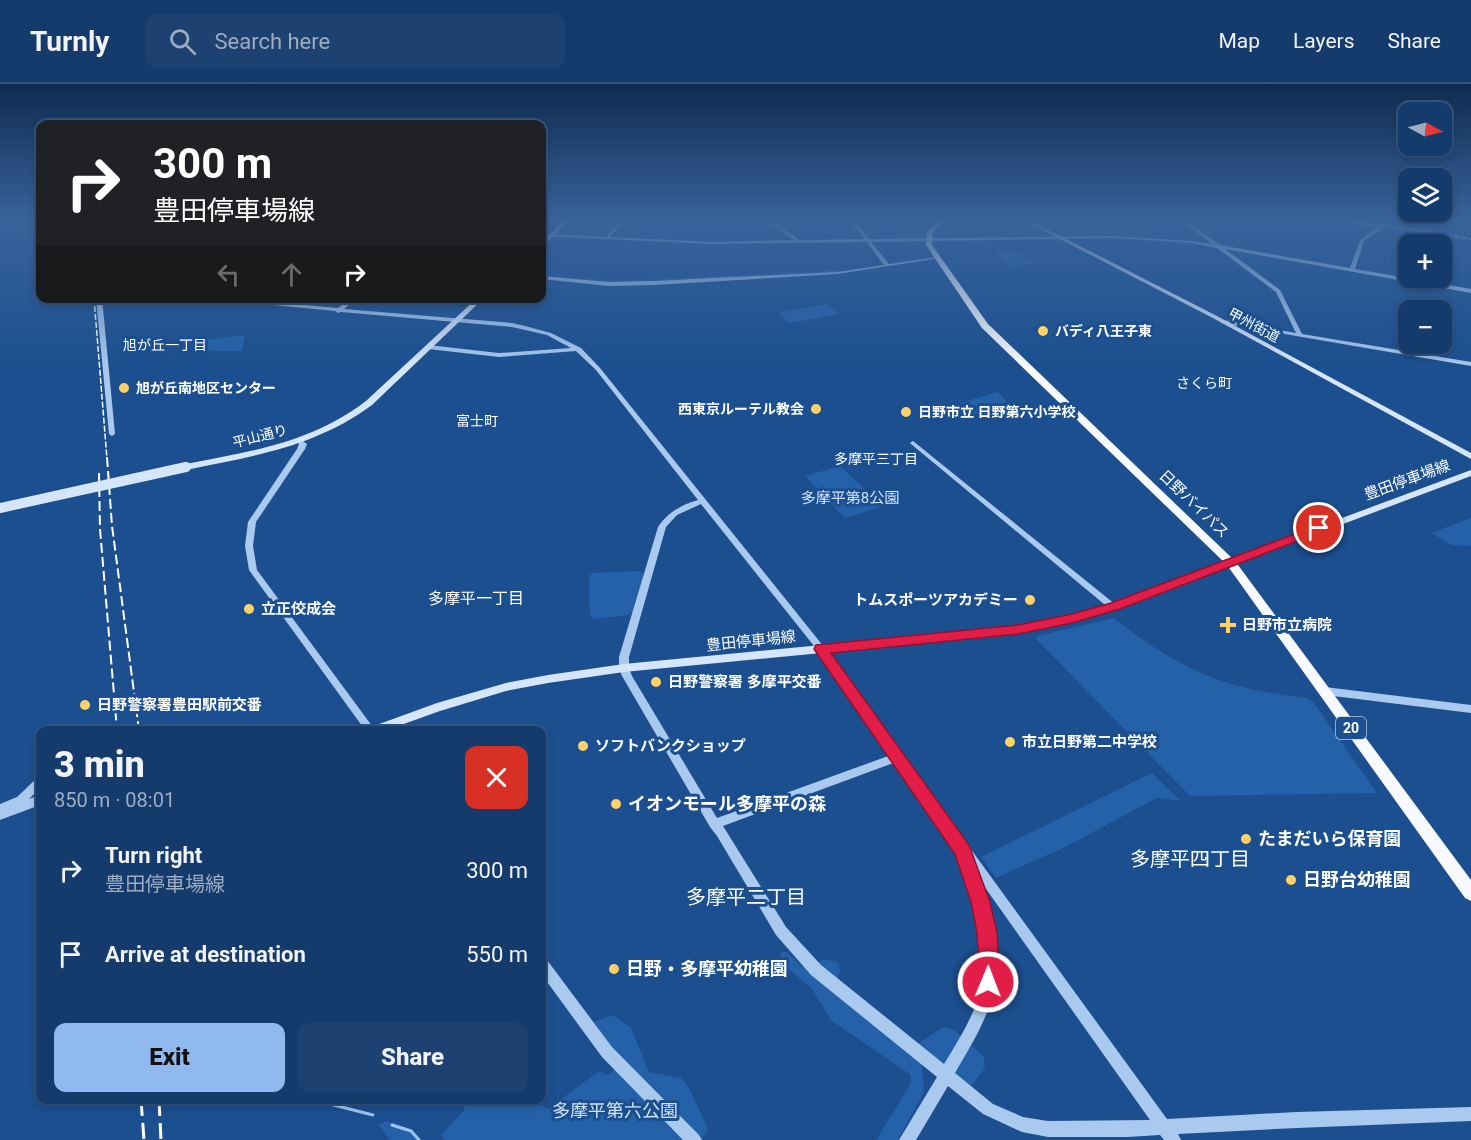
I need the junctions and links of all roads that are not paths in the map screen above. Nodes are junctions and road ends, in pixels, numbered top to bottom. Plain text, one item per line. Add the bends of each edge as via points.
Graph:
1 (866, 268) edge
2 (945, 268) edge
3 (1119, 268) edge
4 (1247, 268) edge
5 (1342, 268) edge
6 (1352, 270) joint
7 (546, 277) edge
8 (1471, 291) edge
9 (99, 303) edge
10 (255, 303) edge
11 (348, 303) edge
12 (476, 303) edge
13 (338, 311) junction
14 (457, 321) junction
15 (1223, 322) junction
16 (1300, 335) junction
17 (428, 347) junction
18 (579, 349) junction
19 (1471, 364) edge
20 (112, 434) dead end
21 (301, 442) junction
22 (913, 443) dead end
23 (1471, 456) edge
24 (1471, 473) edge
25 (703, 501) junction
26 (0, 508) edge
27 (1231, 563) junction
28 (1113, 607) junction
29 (821, 649) junction
30 (624, 669) junction
31 (1325, 691) junction
32 (1471, 709) edge
33 (367, 726) edge
34 (386, 726) edge
35 (898, 757) junction
36 (36, 786) edge
37 (36, 802) edge
38 (0, 809) edge
39 (0, 815) edge
40 (714, 824) junction
41 (963, 850) junction
42 (1471, 893) edge
43 (999, 900) junction
44 (980, 902) junction
45 (546, 970) edge
46 (946, 1076) junction
47 (1471, 1114) edge
48 (1162, 1127) junction
49 (694, 1140) edge
50 (907, 1140) edge
51 (1173, 1140) edge

1 - 7 street via 622,284
2 - 27 highway, 日野バイパス / 20 via 990,331
3 - 15 main road, 甲州街道
4 - 16 street via 1278,291
5 - 6 street
6 - 8 street
9 - 20 street
10 - 13 street
11 - 13 street
12 - 14 main road
13 - 14 street
14 - 17 main road
14 - 18 street via 541,331
15 - 16 street
15 - 23 main road, 甲州街道
16 - 19 street
17 - 18 street via 499,355
17 - 21 main road, 平山通り via 352,416 330,432
18 - 25 street
21 - 26 main road, 平山通り, bridge
21 - 33 street via 252,522 248,551 253,570
22 - 28 street
24 - 27 main road, 豊田停車場線
25 - 29 street
25 - 30 street via 674,512 662,527 624,657
27 - 28 main road, 豊田停車場線
27 - 31 highway, 日野バイパス / 20
28 - 29 main road, 豊田停車場線 via 1018,630
29 - 30 main road, 豊田停車場線
29 - 35 street
30 - 34 main road, 豊田停車場線 via 506,687
30 - 40 street
31 - 32 street
31 - 42 highway, 日野バイパス / 20
35 - 40 street
35 - 41 street
36 - 38 street via 21,800
37 - 39 street
40 - 46 street via 781,931 816,970
41 - 43 street
41 - 44 street
43 - 44 street
43 - 48 street
44 - 46 street via 987,933 986,998
45 - 49 street via 607,1052
46 - 48 street via 988,1109 1022,1124 1084,1130
46 - 50 street
47 - 48 street
48 - 51 street

